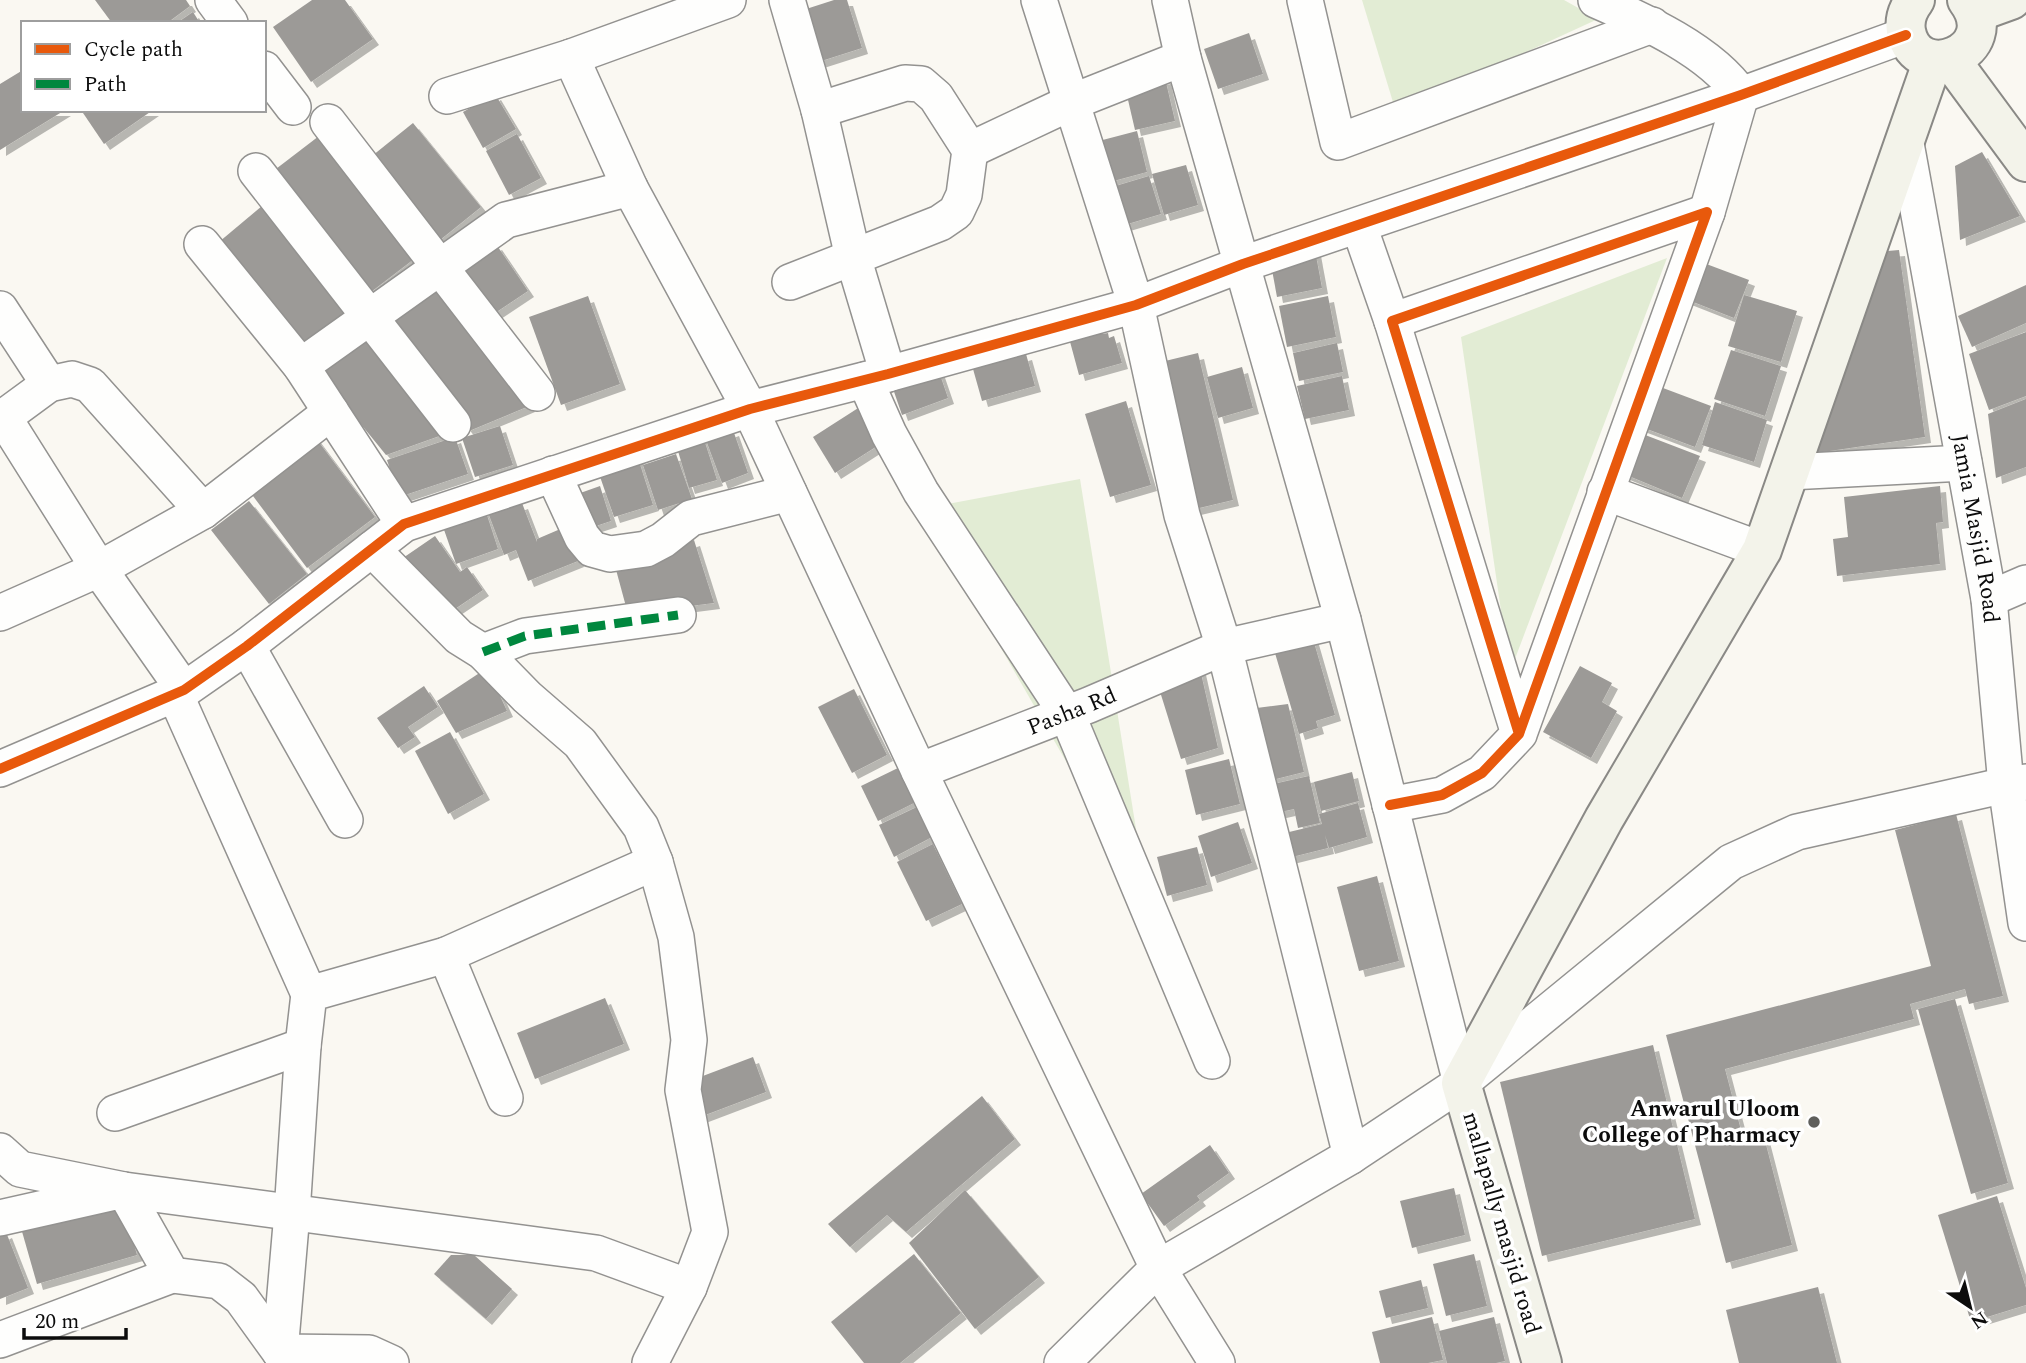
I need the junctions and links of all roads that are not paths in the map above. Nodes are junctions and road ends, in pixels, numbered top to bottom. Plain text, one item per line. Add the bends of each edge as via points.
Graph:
1 (213, 0) edge
2 (728, 0) edge
3 (787, 0) edge
4 (1039, 0) edge
5 (1170, 0) edge
6 (1305, 0) edge
7 (1596, 0) edge
8 (2011, 0) edge
9 (1971, 6) edge
10 (229, 21) edge
11 (1652, 25) junction
12 (1926, 38) edge
13 (571, 57) junction
14 (1183, 58) junction
15 (266, 72) edge
16 (1741, 95) junction
17 (447, 96) dead end
18 (1072, 102) junction
19 (293, 107) dead end
20 (819, 110) junction
21 (328, 122) dead end
22 (1905, 138) junction
23 (970, 150) junction
24 (2026, 162) edge
25 (256, 172) dead end
26 (630, 188) junction
27 (1707, 212) junction
28 (1359, 226) junction
29 (202, 244) dead end
30 (853, 257) junction
31 (1243, 264) junction
32 (441, 266) junction
33 (790, 282) dead end
34 (1136, 304) junction
35 (1, 309) edge
36 (371, 317) junction
37 (1392, 321) junction
38 (301, 366) junction
39 (876, 377) junction
40 (48, 384) junction
41 (537, 393) dead end
42 (750, 409) junction
43 (331, 412) junction
44 (2, 419) edge
45 (453, 424) dead end
46 (1964, 463) junction
47 (1789, 472) junction
48 (554, 474) junction
49 (1605, 492) junction
50 (789, 493) junction
51 (203, 511) junction
52 (404, 524) junction
53 (372, 550) junction
54 (1762, 550) junction
55 (99, 569) junction
56 (2026, 583) edge
57 (1989, 599) junction
58 (0, 613) edge
59 (678, 615) dead end
60 (1343, 620) junction
61 (247, 646) junction
62 (1224, 647) junction
63 (483, 652) junction
64 (179, 692) junction
65 (1067, 714) junction
66 (1520, 734) junction
67 (0, 769) edge
68 (919, 771) junction
69 (2016, 783) edge
70 (1390, 805) junction
71 (345, 820) dead end
72 (655, 862) junction
73 (2026, 923) edge
74 (446, 955) junction
75 (309, 994) junction
76 (303, 1046) junction
77 (1212, 1060) dead end
78 (1461, 1083) junction
79 (505, 1098) dead end
80 (115, 1113) dead end
81 (0, 1151) edge
82 (1351, 1156) junction
83 (124, 1190) junction
84 (292, 1213) junction
85 (0, 1218) edge
86 (1158, 1268) junction
87 (172, 1275) junction
88 (689, 1287) junction
89 (0, 1340) edge
90 (280, 1352) junction
91 (391, 1363) edge
92 (650, 1363) edge
93 (1062, 1363) edge
94 (1217, 1363) edge
95 (1542, 1363) edge

1 - 10 street
2 - 13 street
3 - 20 street
4 - 18 street
5 - 14 street
6 - 11 street via 1338,142
7 - 11 street
8 - 9 street
9 - 12 street via 1977,24 1975,36 1961,54
11 - 16 street via 1716,68
12 - 16 street
12 - 22 street
12 - 24 street
13 - 17 street
13 - 26 street
14 - 18 street
14 - 31 street
15 - 19 street
16 - 27 street
16 - 28 street
18 - 23 street
18 - 34 street
20 - 23 street via 905,83 921,83 936,97
20 - 30 street
21 - 32 street
22 - 46 street, Jamia Masjid Road
22 - 47 street
23 - 30 street via 964,195 956,212 940,223
25 - 36 street
26 - 32 street via 506,220
26 - 42 street
27 - 37 street
27 - 49 street
28 - 31 street
28 - 37 street
29 - 38 street
30 - 33 street
30 - 39 street
31 - 34 street
31 - 60 street
32 - 36 street
32 - 41 street
34 - 39 street
34 - 62 street via 1181,515
35 - 40 street
36 - 38 street
36 - 45 street
37 - 66 street
38 - 43 street
39 - 42 street
39 - 65 street via 889,434 921,492
40 - 44 street
40 - 51 street via 72,379 90,385
42 - 48 street
42 - 50 street
43 - 51 street
43 - 52 street
44 - 55 street
46 - 47 street
46 - 57 street, Jamia Masjid Road
47 - 54 street
48 - 50 street via 582,537 592,549 610,554 646,549 691,518
48 - 52 street
49 - 54 street
49 - 66 street
50 - 68 street
51 - 55 street
52 - 53 street
53 - 61 street
53 - 63 street via 459,637
54 - 78 street via 1604,819
55 - 58 street
55 - 64 street
56 - 57 street
57 - 69 street, Jamia Masjid Road
59 - 63 street via 526,636
60 - 62 street, Pasha Rd
60 - 70 street
61 - 64 street
61 - 71 street
62 - 65 street, Pasha Rd
62 - 82 street
63 - 72 street via 580,743 641,827
64 - 67 street
64 - 75 street
65 - 68 street, Pasha Rd
65 - 77 street
66 - 70 street via 1482,774 1442,795
68 - 86 street
69 - 73 street, Jamia Masjid Road
69 - 78 street via 1797,832 1731,862
70 - 78 street
72 - 74 street
72 - 88 street via 676,937 689,1040 683,1090 710,1232
74 - 75 street
74 - 79 street
75 - 76 street
76 - 80 street
76 - 84 street
78 - 82 street
78 - 95 street, mallapally masjid road
81 - 83 street via 20,1169
82 - 86 street
83 - 84 street
83 - 85 street
83 - 87 street
84 - 88 street via 596,1253
84 - 90 street
86 - 93 street
86 - 94 street
87 - 89 street
87 - 90 street via 219,1280 241,1298
88 - 92 street
90 - 91 street via 369,1353

